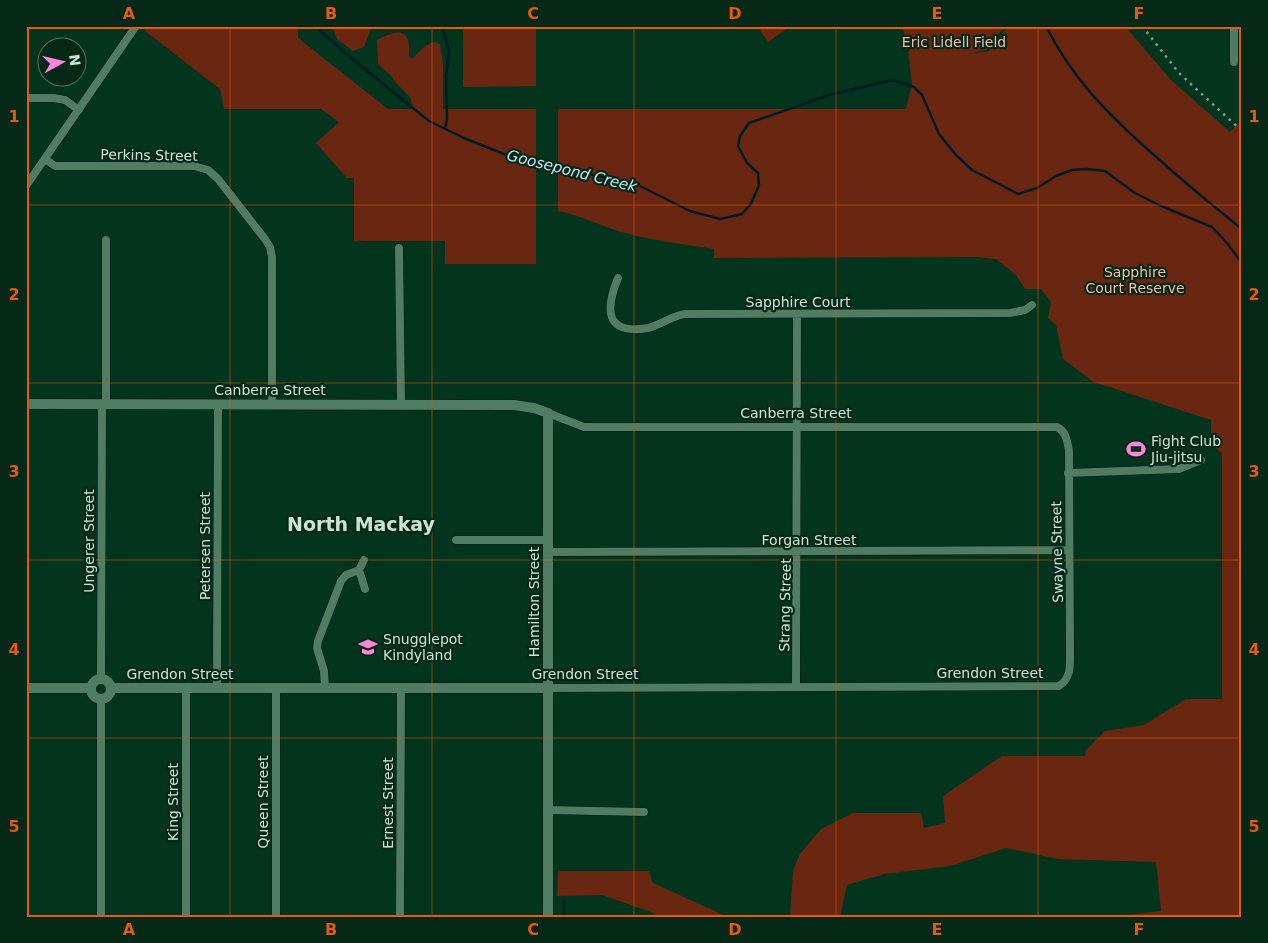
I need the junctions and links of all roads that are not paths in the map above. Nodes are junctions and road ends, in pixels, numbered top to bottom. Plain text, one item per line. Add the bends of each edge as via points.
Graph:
1 (136, 26) edge
2 (1234, 26) edge
3 (1238, 43) edge
4 (1234, 62) dead end
5 (26, 98) edge
6 (79, 110) junction
7 (45, 159) junction
8 (26, 186) edge
9 (106, 240) dead end
10 (399, 248) dead end
11 (618, 278) dead end
12 (1032, 305) dead end
13 (797, 315) junction
14 (26, 404) edge
15 (104, 404) junction
16 (218, 404) junction
17 (272, 404) junction
18 (401, 404) junction
19 (548, 413) junction
20 (798, 427) junction
21 (1047, 427) joint
22 (1201, 460) dead end
23 (1068, 473) junction
24 (456, 540) dead end
25 (548, 540) junction
26 (1069, 550) junction
27 (548, 552) junction
28 (798, 552) junction
29 (364, 560) dead end
30 (359, 570) junction
31 (365, 589) dead end
32 (101, 679) junction
33 (796, 686) junction
34 (1059, 686) joint
35 (26, 688) edge
36 (91, 688) junction
37 (111, 688) junction
38 (186, 688) junction
39 (218, 688) junction
40 (276, 688) junction
41 (325, 688) junction
42 (401, 688) junction
43 (548, 688) junction
44 (101, 698) junction
45 (547, 810) junction
46 (644, 812) dead end
47 (101, 917) edge
48 (186, 917) edge
49 (276, 917) edge
50 (400, 917) edge
51 (548, 917) edge

1 - 6 street
2 - 3 street
3 - 4 street
5 - 6 street via 65,100
6 - 7 street
7 - 8 street
7 - 17 street, Perkins Street via 55,166 194,166 208,170 218,178 265,239 272,256
9 - 15 street, Ungerer Street
10 - 18 street
11 - 13 street, Sapphire Court via 611,295 611,316 621,328 649,328 685,314
12 - 13 street, Sapphire Court via 1010,313
13 - 20 street, Strang Street
14 - 15 street, Canberra Street
15 - 16 street, Canberra Street
15 - 32 street, Ungerer Street
16 - 17 street, Canberra Street
16 - 39 street, Petersen Street
17 - 18 street, Canberra Street
18 - 19 street, Canberra Street via 514,405
19 - 20 street, Canberra Street via 584,427
19 - 25 street, Hamilton Street
20 - 21 street, Canberra Street
20 - 28 street, Strang Street
21 - 23 street, Swayne Street via 1057,427 1065,434 1069,450
22 - 23 street via 1180,469
23 - 26 street, Swayne Street
24 - 25 street
25 - 27 street, Hamilton Street
26 - 28 street, Forgan Street
26 - 34 street, Swayne Street via 1070,667 1066,682
27 - 28 street, Forgan Street
27 - 43 street, Hamilton Street
28 - 33 street, Strang Street
29 - 30 street
30 - 31 street
30 - 41 street via 341,581 318,641
32 - 36 street via 93,682
32 - 37 street
33 - 34 street, Grendon Street
33 - 43 street, Grendon Street
35 - 36 street
36 - 44 street via 95,696
37 - 38 street, Grendon Street
37 - 44 street via 109,694
38 - 39 street, Grendon Street
38 - 48 street, King Street
39 - 40 street, Grendon Street
40 - 41 street, Grendon Street
40 - 49 street, Queen Street
41 - 42 street, Grendon Street
42 - 43 street, Grendon Street
42 - 50 street, Ernest Street
43 - 45 street, Hamilton Street
44 - 47 street
45 - 46 street
45 - 51 street, Hamilton Street

